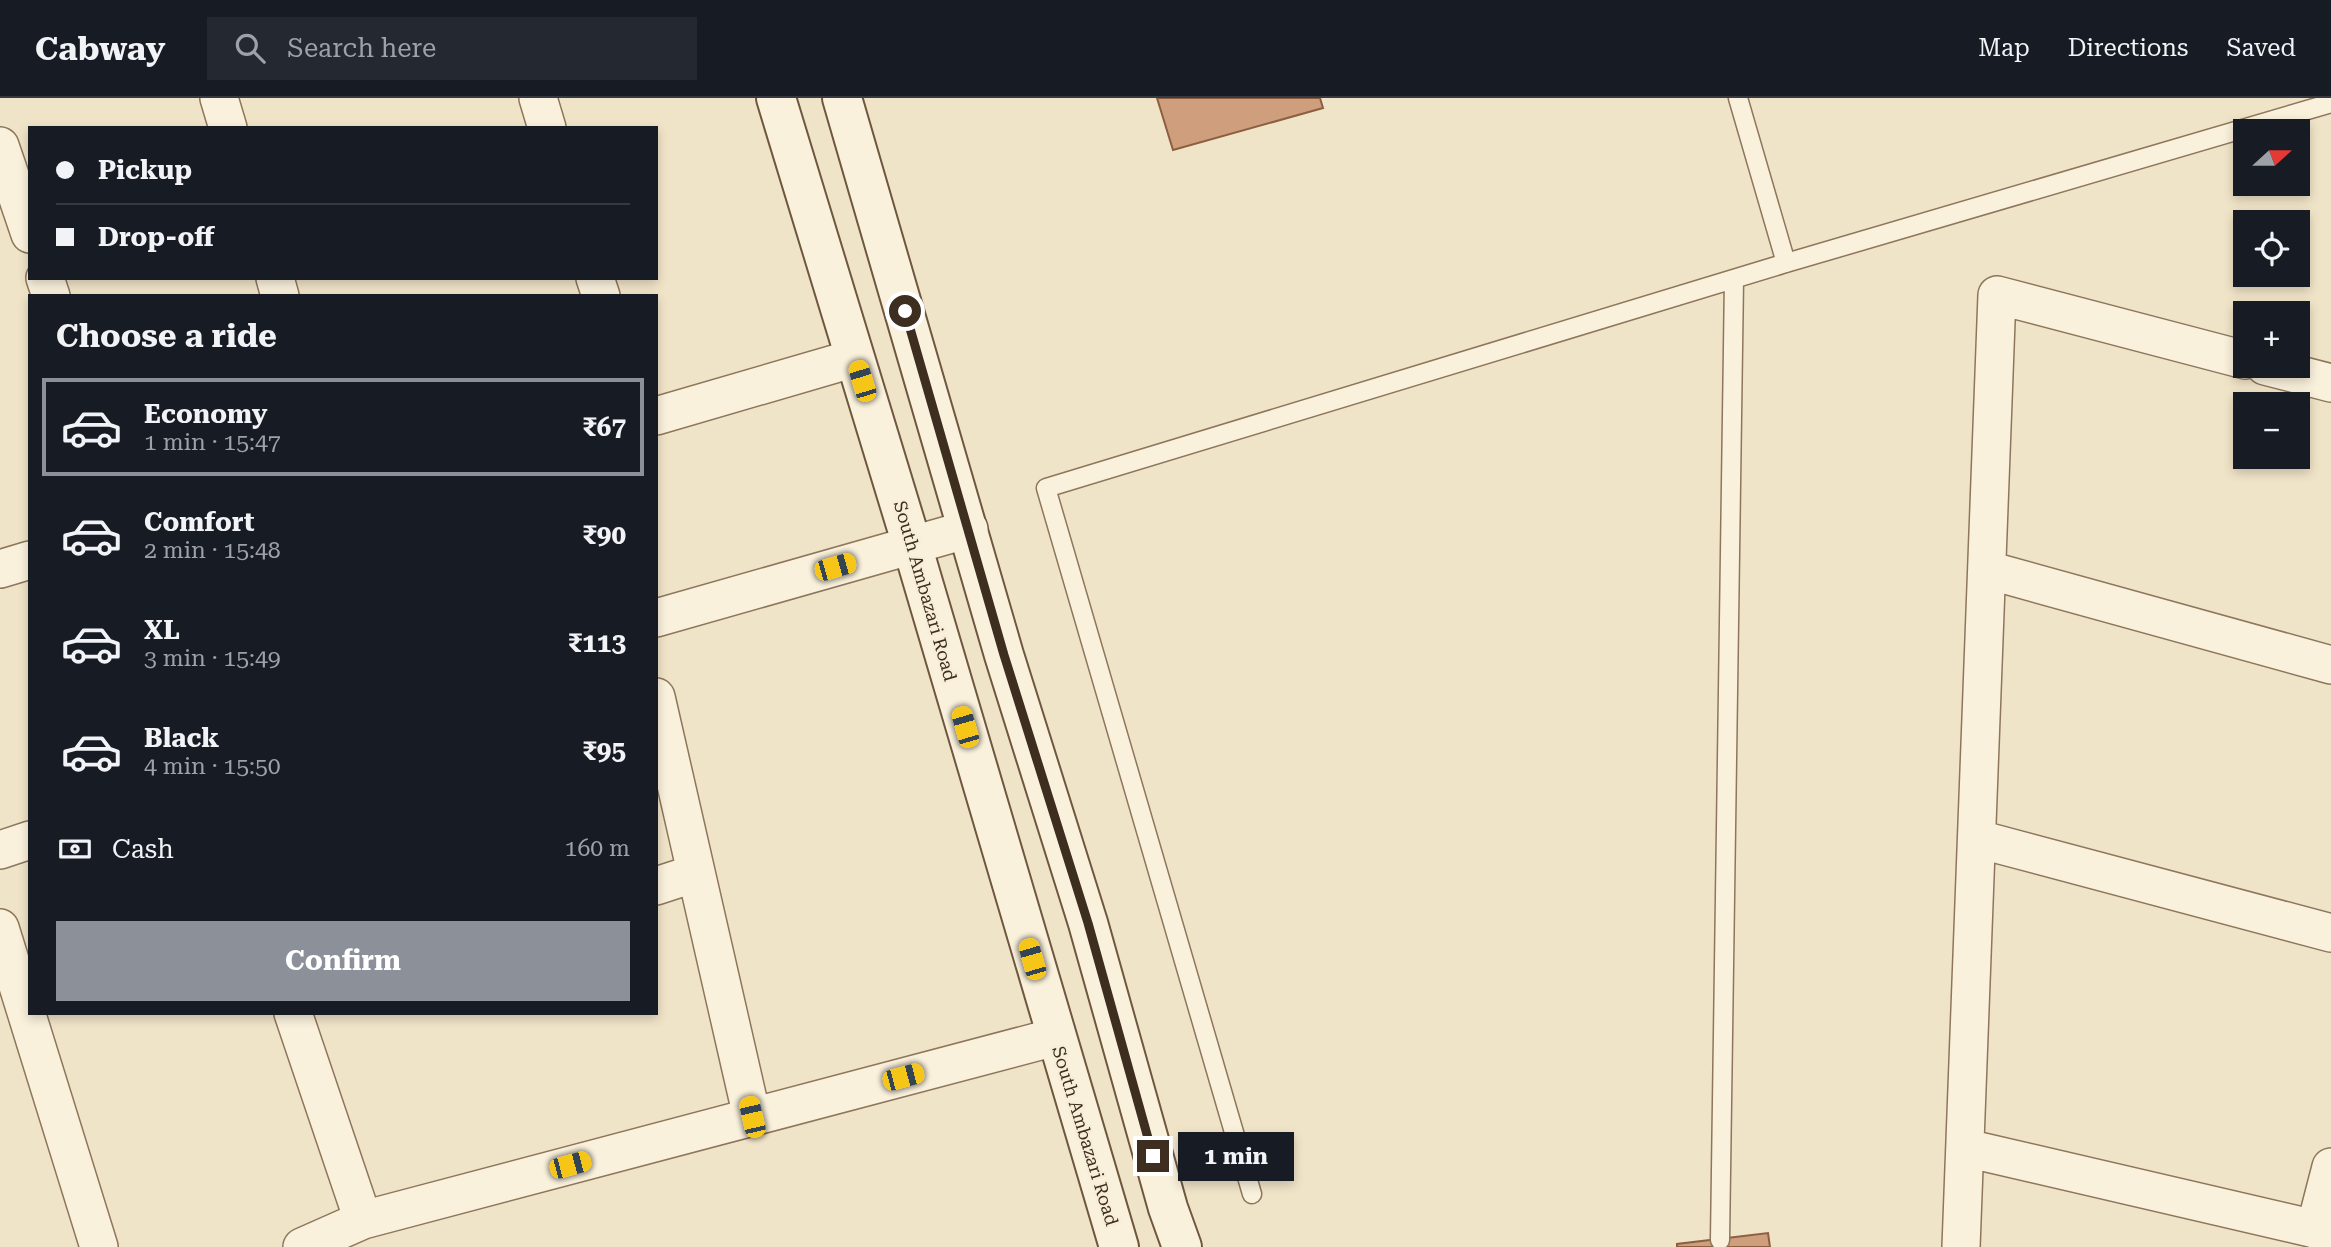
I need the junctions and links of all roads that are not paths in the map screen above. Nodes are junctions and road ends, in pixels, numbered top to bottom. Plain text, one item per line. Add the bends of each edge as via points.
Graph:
1 (219, 98) edge
2 (538, 98) edge
3 (776, 98) edge
4 (842, 98) edge
5 (1738, 98) edge
6 (2331, 103) edge
7 (227, 126) edge
8 (546, 126) edge
9 (0, 146) edge
10 (28, 228) edge
11 (1786, 263) junction
12 (1734, 279) junction
13 (2233, 357) edge
14 (855, 358) junction
15 (2310, 378) edge
16 (2331, 383) edge
17 (658, 415) edge
18 (969, 529) junction
19 (912, 545) junction
20 (28, 561) edge
21 (0, 569) edge
22 (1988, 570) junction
23 (658, 617) edge
24 (2331, 665) edge
25 (658, 706) edge
26 (1978, 839) junction
27 (28, 841) edge
28 (0, 850) edge
29 (696, 873) junction
30 (658, 885) edge
31 (0, 928) edge
32 (2331, 933) edge
33 (294, 1015) edge
34 (1055, 1037) junction
35 (752, 1117) junction
36 (1966, 1148) junction
37 (2331, 1167) edge
38 (1252, 1194) dead end
39 (363, 1220) junction
40 (2323, 1233) edge
41 (1720, 1240) dead end
42 (99, 1247) edge
43 (303, 1247) edge
44 (1119, 1247) edge
45 (1182, 1247) edge
46 (1961, 1247) edge

1 - 7 street
2 - 8 street
3 - 14 main road, South Ambazari Road
4 - 18 main road
5 - 11 lane
6 - 11 lane
9 - 10 street
11 - 12 lane
12 - 38 lane via 1046,488
12 - 41 lane
13 - 22 street via 1997,295
14 - 17 street
14 - 19 main road, South Ambazari Road
15 - 16 street
18 - 19 street
18 - 45 main road
19 - 23 street
19 - 34 main road, South Ambazari Road
20 - 21 street
22 - 24 street
22 - 26 street
25 - 29 street
26 - 32 street
26 - 36 street
27 - 28 street
29 - 30 street
29 - 35 street
31 - 42 street
33 - 39 street
34 - 35 street
34 - 44 main road, South Ambazari Road
35 - 39 street
36 - 40 street
36 - 46 street
37 - 40 street
39 - 43 street

